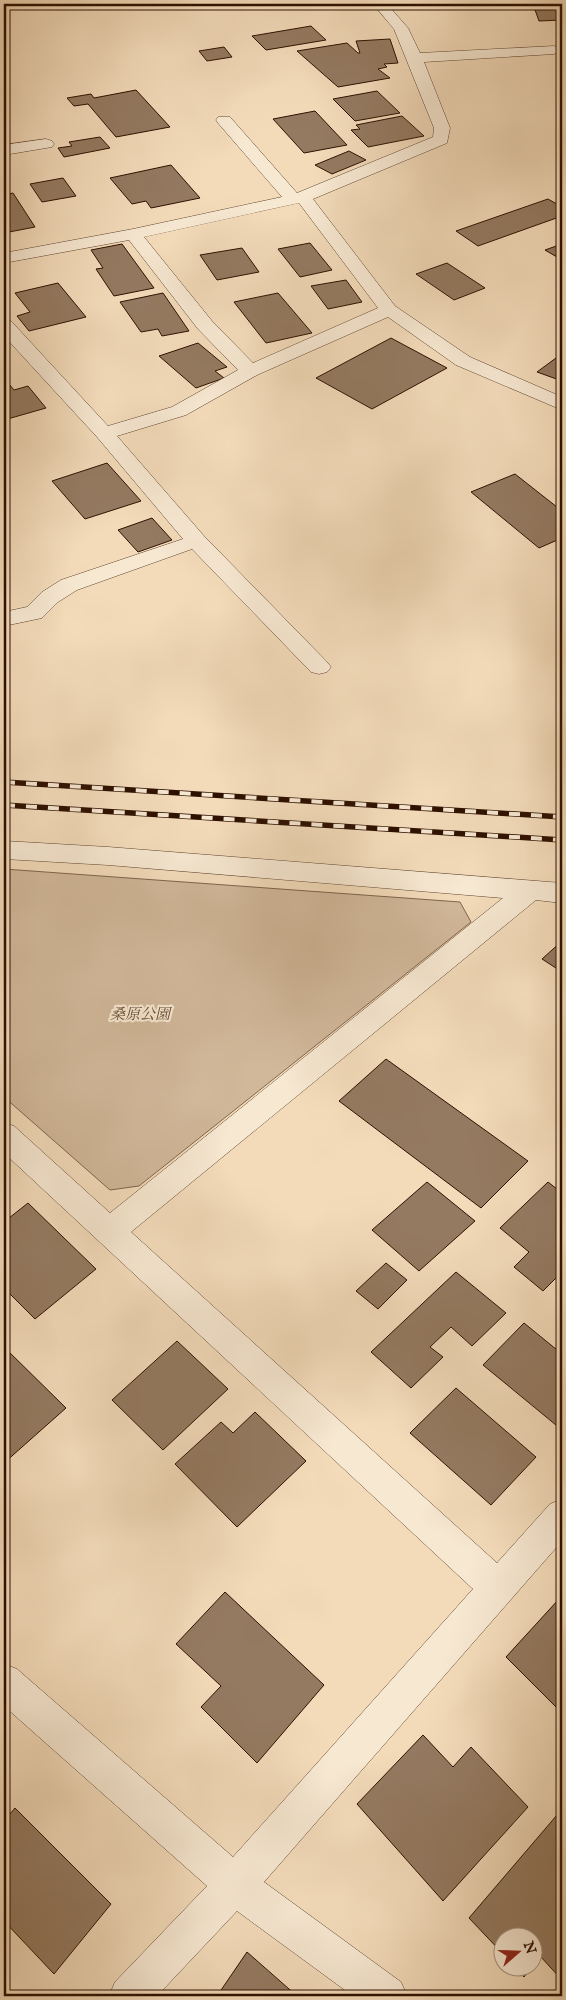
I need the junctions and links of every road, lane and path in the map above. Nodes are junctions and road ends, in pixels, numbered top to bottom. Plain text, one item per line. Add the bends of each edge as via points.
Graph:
1 (380, 4) edge
2 (554, 50) dead end
3 (415, 58) junction
4 (224, 120) dead end
5 (46, 144) dead end
6 (4, 150) edge
7 (298, 198) junction
8 (133, 234) junction
9 (4, 258) edge
10 (389, 310) junction
11 (4, 325) edge
12 (250, 371) junction
13 (562, 404) edge
14 (104, 433) junction
15 (196, 541) junction
16 (4, 619) edge
17 (319, 667) dead end
18 (4, 850) edge
19 (532, 889) junction
20 (562, 893) edge
21 (4, 1135) edge
22 (109, 1232) junction
23 (562, 1516) edge
24 (498, 1588) junction
25 (4, 1682) edge
26 (235, 1885) junction
27 (130, 1996) edge
28 (387, 1996) edge

1 - 3 street via 402,28
2 - 3 street
3 - 7 street via 442,128 441,140
4 - 7 street
5 - 6 street
7 - 8 street
7 - 10 street
8 - 9 street
8 - 12 street via 205,325
10 - 12 street
10 - 13 street via 462,362
11 - 14 street
12 - 14 street via 179,411
14 - 15 street
15 - 16 street via 70,585 34,612
15 - 17 street
18 - 19 street
19 - 20 street
19 - 22 street
21 - 22 street
22 - 24 street
23 - 24 street
24 - 26 street
25 - 26 street
26 - 27 street
26 - 28 street

